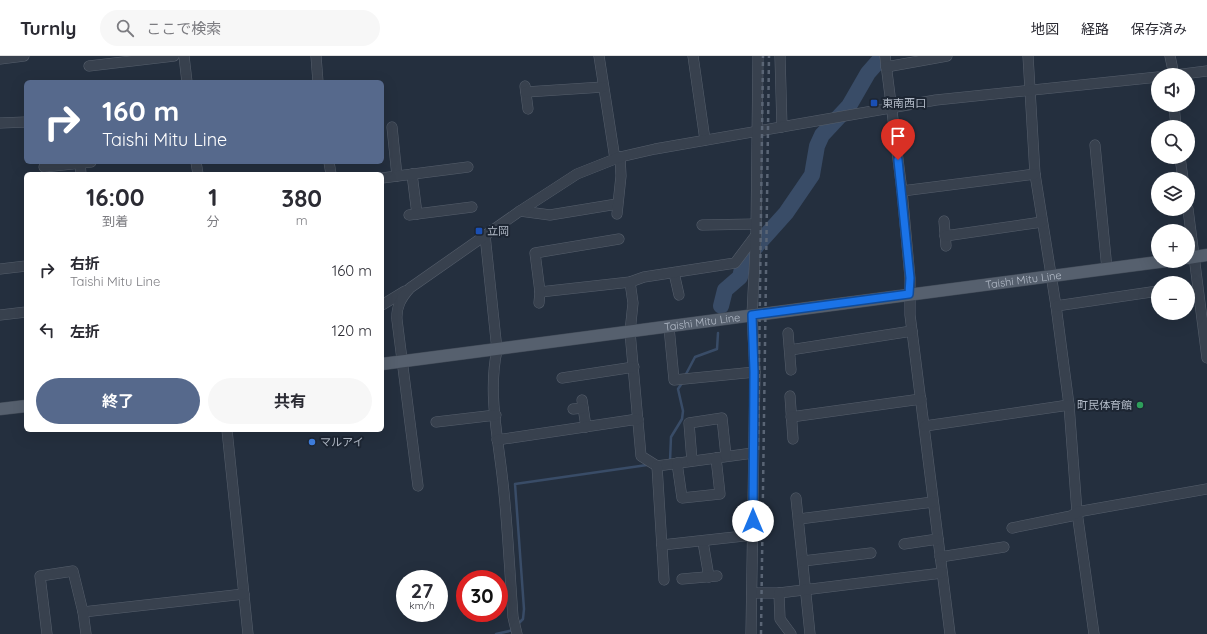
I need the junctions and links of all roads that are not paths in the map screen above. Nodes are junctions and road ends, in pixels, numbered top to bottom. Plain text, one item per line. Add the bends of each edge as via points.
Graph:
1 (24, 56) edge
2 (174, 56) edge
3 (184, 56) edge
4 (316, 56) edge
5 (599, 56) edge
6 (693, 56) edge
7 (758, 56) edge
8 (780, 56) edge
9 (885, 56) edge
10 (947, 56) edge
11 (1028, 56) edge
12 (1170, 56) edge
13 (0, 59) edge
14 (89, 66) dead end
15 (886, 67) junction
16 (1173, 68) edge
17 (1207, 71) edge
18 (1195, 72) edge
19 (1151, 78) edge
20 (187, 80) edge
21 (318, 80) edge
22 (603, 86) junction
23 (1030, 90) junction
24 (891, 107) junction
25 (528, 109) dead end
26 (24, 122) edge
27 (0, 123) edge
28 (392, 127) dead end
29 (782, 127) junction
30 (756, 132) junction
31 (705, 140) junction
32 (1095, 145) dead end
33 (618, 158) junction
34 (73, 164) edge
35 (468, 167) dead end
36 (44, 168) edge
37 (412, 174) junction
38 (1036, 174) junction
39 (397, 176) junction
40 (384, 178) edge
41 (902, 191) junction
42 (472, 207) dead end
43 (520, 211) junction
44 (1189, 216) edge
45 (944, 221) dead end
46 (1042, 222) junction
47 (756, 224) junction
48 (702, 225) dead end
49 (485, 235) junction
50 (756, 235) junction
51 (619, 239) dead end
52 (1197, 257) edge
53 (1151, 263) edge
54 (24, 266) edge
55 (0, 269) edge
56 (1107, 269) junction
57 (674, 273) junction
58 (1052, 276) junction
59 (1194, 276) edge
60 (630, 282) junction
61 (410, 288) junction
62 (540, 292) junction
63 (1151, 292) edge
64 (1195, 292) edge
65 (909, 294) junction
66 (679, 295) dead end
67 (539, 303) dead end
68 (384, 304) edge
69 (1056, 306) junction
70 (24, 312) edge
71 (0, 315) edge
72 (752, 315) junction
73 (1205, 321) edge
74 (669, 327) junction
75 (912, 331) junction
76 (630, 332) junction
77 (788, 333) dead end
78 (496, 350) junction
79 (790, 350) junction
80 (1207, 358) edge
81 (403, 361) junction
82 (384, 364) edge
83 (634, 367) junction
84 (791, 370) dead end
85 (754, 372) junction
86 (562, 378) dead end
87 (790, 396) dead end
88 (921, 399) junction
89 (1069, 405) junction
90 (24, 406) edge
91 (0, 409) edge
92 (573, 409) dead end
93 (496, 415) junction
94 (791, 417) junction
95 (638, 419) junction
96 (436, 422) dead end
97 (586, 426) junction
98 (925, 426) junction
99 (227, 432) edge
100 (793, 439) dead end
101 (497, 440) junction
102 (753, 453) junction
103 (721, 457) junction
104 (692, 461) junction
105 (677, 463) junction
106 (657, 466) junction
107 (418, 486) dead end
108 (1207, 489) edge
109 (796, 498) dead end
110 (933, 502) junction
111 (1076, 512) junction
112 (799, 519) junction
113 (1012, 528) dead end
114 (753, 535) junction
115 (938, 539) junction
116 (703, 542) junction
117 (904, 544) dead end
118 (662, 545) junction
119 (1004, 547) dead end
120 (871, 553) dead end
121 (940, 557) junction
122 (803, 562) junction
123 (942, 573) junction
124 (682, 579) dead end
125 (664, 580) dead end
126 (805, 589) junction
127 (752, 593) junction
128 (779, 593) junction
129 (244, 594) junction
130 (83, 612) junction
131 (47, 634) edge
132 (86, 634) edge
133 (248, 634) edge
134 (517, 634) edge
135 (752, 634) edge
136 (791, 634) edge
137 (810, 634) edge
138 (950, 634) edge
139 (1094, 634) edge

1 - 13 street
2 - 14 street
3 - 20 street
4 - 21 street
5 - 22 street
6 - 31 street
7 - 30 street
8 - 29 street
9 - 15 street
10 - 15 street
11 - 23 street
12 - 16 street
15 - 24 street
17 - 18 street
19 - 23 street
22 - 25 street via 525,89
22 - 33 street
23 - 24 street
23 - 38 street
24 - 29 street
24 - 41 street
26 - 27 street
28 - 39 street
29 - 30 street
30 - 31 street
30 - 47 street
31 - 33 street
32 - 56 street
33 - 43 street via 577,174
33 - 43 street via 621,176 617,209 550,215
34 - 36 street
35 - 37 street
37 - 39 street
37 - 42 street via 413,214
38 - 41 street
38 - 46 street
39 - 40 street
41 - 65 street via 910,278
43 - 49 street
44 - 52 street
45 - 46 street via 946,241
46 - 58 street
47 - 48 street
47 - 50 street
49 - 61 street
49 - 78 street
50 - 57 street via 735,263
50 - 72 street
51 - 62 street via 535,253
52 - 59 street
53 - 56 main road, Taishi Mitu Line
54 - 55 street
56 - 58 main road, Taishi Mitu Line
57 - 60 street via 644,277
57 - 66 street
58 - 65 main road, Taishi Mitu Line
58 - 69 street
60 - 62 street
60 - 76 street via 633,303
61 - 68 street
61 - 81 street via 398,305 397,314
62 - 67 street
63 - 69 street
64 - 73 street
65 - 72 main road, Taishi Mitu Line
65 - 75 street
69 - 89 street
70 - 71 street
72 - 74 main road, Taishi Mitu Line
72 - 85 street
73 - 80 street
74 - 76 main road, Taishi Mitu Line
74 - 85 street via 674,380
75 - 79 street
75 - 88 street
76 - 78 main road, Taishi Mitu Line
76 - 83 street
77 - 79 street
78 - 81 main road, Taishi Mitu Line
78 - 93 street
79 - 84 street
81 - 82 main road, Taishi Mitu Line
81 - 107 street
83 - 86 street
83 - 95 street
85 - 102 street
87 - 94 street
88 - 94 street
88 - 98 street
89 - 98 street
89 - 111 street
90 - 91 main road
92 - 97 street via 583,404
93 - 96 street
93 - 101 street
94 - 100 street
95 - 97 street
95 - 106 street via 642,456
97 - 101 street
98 - 110 street
99 - 129 street
101 - 134 street via 504,492 513,618
102 - 103 street
102 - 114 street
103 - 104 street
103 - 104 street via 722,418 689,423
103 - 105 street via 720,494 682,498
104 - 105 street
105 - 106 street
106 - 118 street
108 - 111 street
109 - 112 street
110 - 112 street
110 - 115 street
111 - 113 street via 1071,516
111 - 139 street
112 - 122 street
114 - 116 street
114 - 127 street
115 - 117 street
115 - 121 street
116 - 118 street
116 - 124 street via 713,577
118 - 125 street
119 - 121 street
120 - 122 street
121 - 123 street
122 - 126 street
123 - 126 street
123 - 138 street
126 - 128 street
126 - 137 street
127 - 128 street
127 - 135 street
128 - 136 street via 780,619
129 - 130 street
129 - 133 street
130 - 131 street via 73,571 40,576
130 - 132 street

